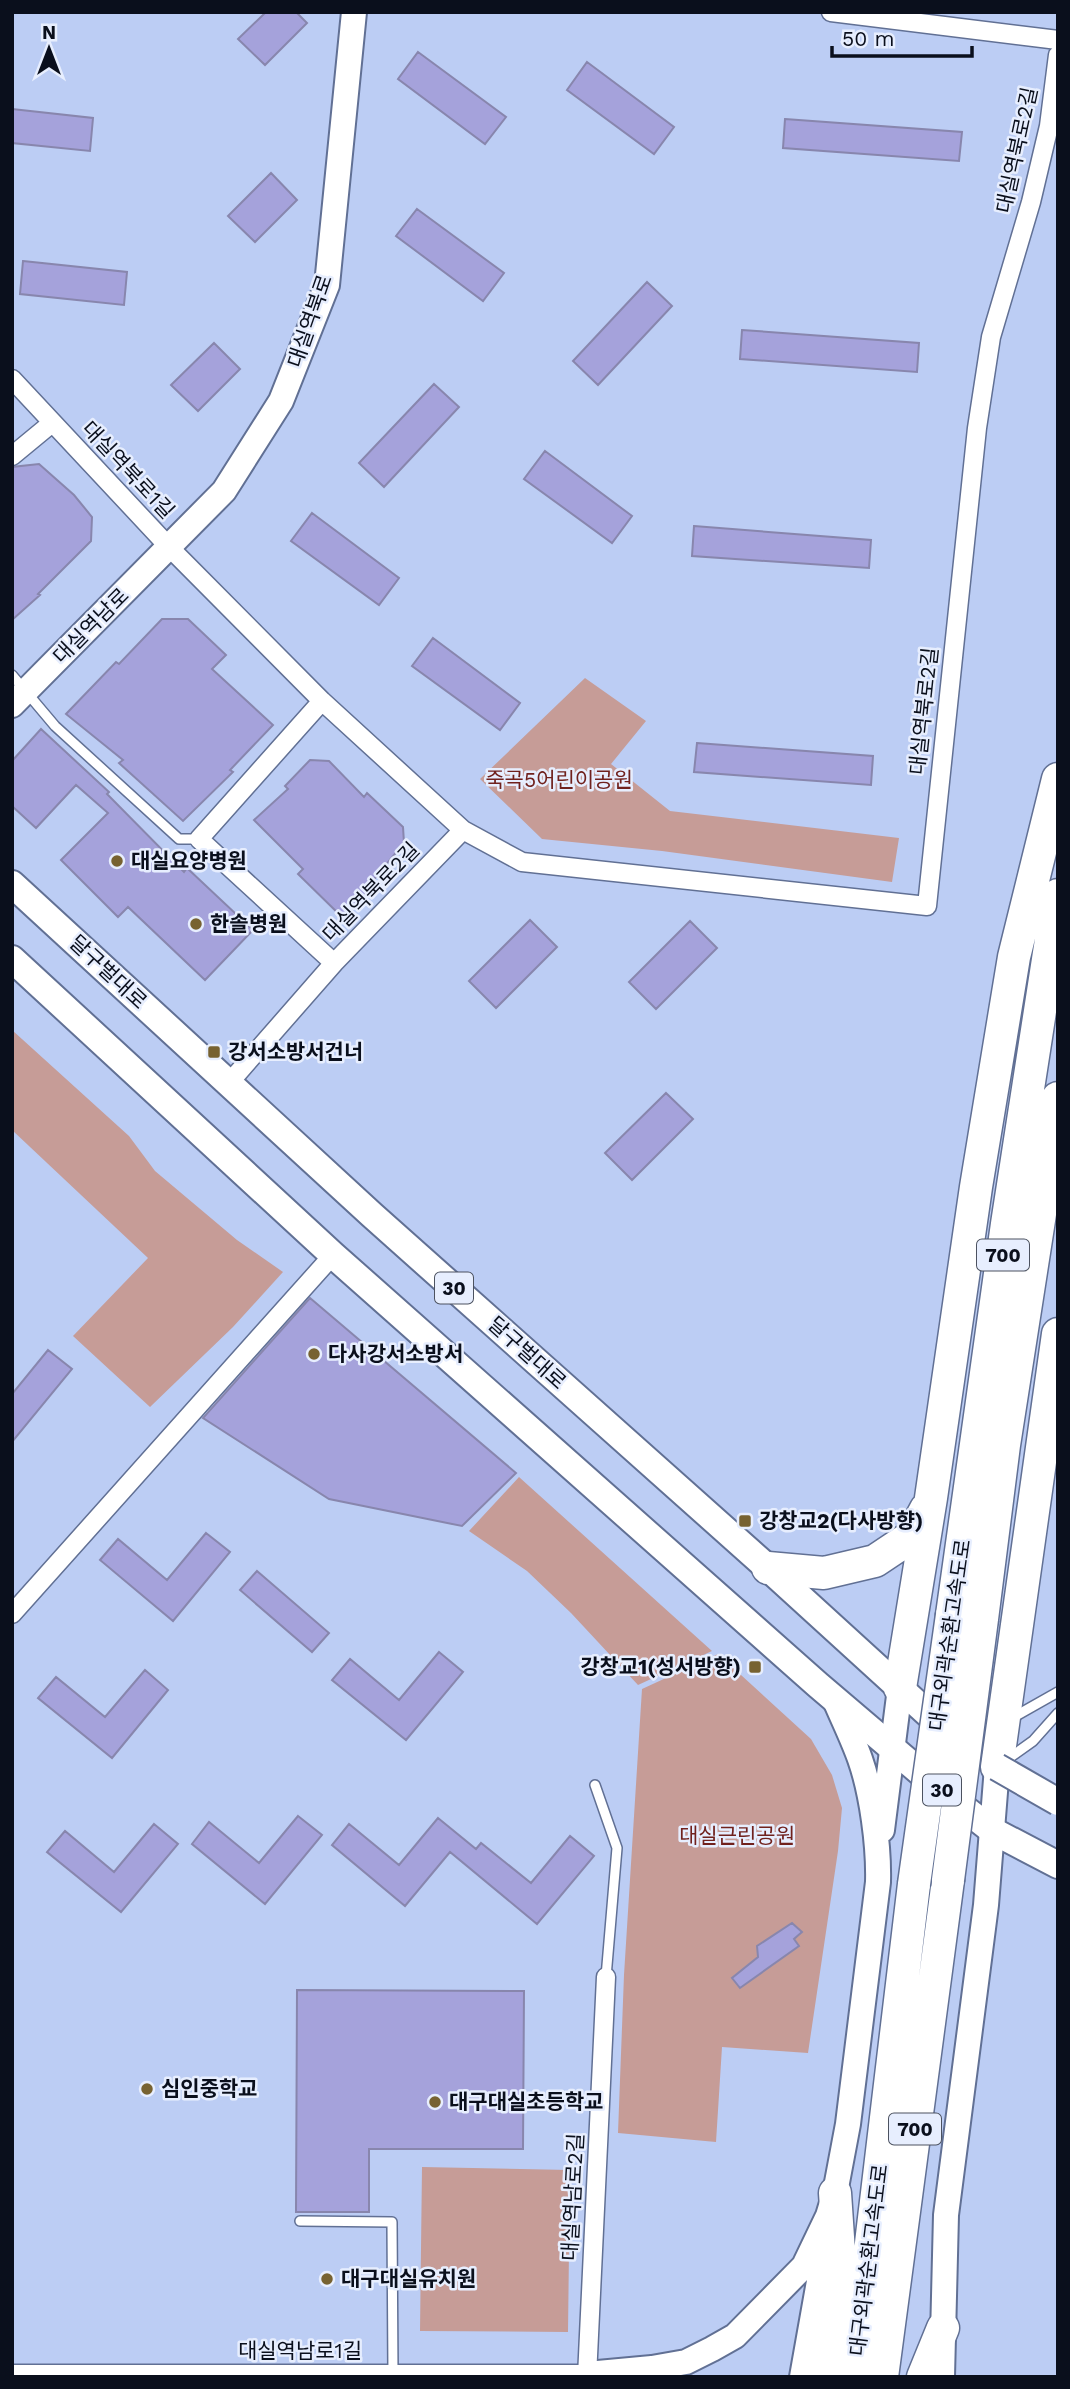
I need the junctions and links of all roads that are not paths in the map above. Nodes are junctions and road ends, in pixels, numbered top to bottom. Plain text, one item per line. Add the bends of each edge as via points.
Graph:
1 (354, 12) edge
2 (831, 12) edge
3 (1058, 40) edge
4 (1058, 55) edge
5 (12, 379) edge
6 (52, 423) junction
7 (12, 456) edge
8 (170, 548) junction
9 (17, 691) edge
10 (322, 701) junction
11 (1058, 779) edge
12 (463, 830) junction
13 (199, 839) junction
14 (12, 884) edge
15 (1058, 895) edge
16 (12, 959) edge
17 (334, 963) junction
18 (229, 1083) junction
19 (1058, 1098) edge
20 (332, 1255) junction
21 (1058, 1334) edge
22 (931, 1498) junction
23 (768, 1568) junction
24 (12, 1614) edge
25 (967, 1617) junction
26 (900, 1688) junction
27 (1058, 1692) edge
28 (835, 1700) junction
29 (1058, 1713) edge
30 (1004, 1721) junction
31 (892, 1748) junction
32 (998, 1767) junction
33 (595, 1786) dead end
34 (1058, 1802) edge
35 (993, 1831) junction
36 (879, 1861) junction
37 (1058, 1865) edge
38 (606, 1977) joint
39 (835, 2193) junction
40 (300, 2221) dead end
41 (943, 2328) junction
42 (12, 2374) edge
43 (393, 2374) junction
44 (250, 2375) edge
45 (587, 2375) edge
46 (802, 2377) edge
47 (824, 2377) edge
48 (855, 2377) edge
49 (882, 2377) edge
50 (923, 2377) edge
51 (942, 2377) edge

1 - 8 street, 대실역북로 via 327,285 281,401 224,491
2 - 3 street
4 - 12 street, 대실역북로2길 via 1049,126 991,337 976,428 927,906 522,862
5 - 6 street, 대실역북로1길
6 - 7 street, 대실역북로1길
6 - 8 street, 대실역북로1길
8 - 9 street, 대실역남로
8 - 10 street, 대실역북로2길
9 - 13 lane via 178,839
10 - 12 street, 대실역북로2길
10 - 13 street
11 - 22 highway via 1014,957
12 - 17 street, 대실역북로2길
13 - 17 street, 대실역북로2길
14 - 18 main road, 달구벌대로 / 30
15 - 25 highway, 대구외곽순환고속도로 / 700 via 1007,1224
16 - 20 main road, 30
17 - 18 street
18 - 23 main road, 달구벌대로 / 30
19 - 25 highway, 대구외곽순환고속도로 / 700 via 1004,1445
20 - 24 street
20 - 28 main road, 30
21 - 30 highway
22 - 23 highway via 911,1537 875,1561 824,1573
22 - 26 highway
23 - 26 main road, 달구벌대로 / 30
25 - 48 highway, 대구외곽순환고속도로 / 700, bridge via 914,1884
25 - 49 highway, 대구외곽순환고속도로 / 700, bridge via 948,1880
26 - 31 street
26 - 32 main road, 달구벌대로 / 30 via 951,1735
27 - 30 lane
28 - 31 main road, 30
28 - 36 street via 861,1761
29 - 32 lane via 1033,1741
30 - 32 highway
31 - 35 main road, 30
31 - 36 street
32 - 34 main road, 달구벌대로 / 30, bridge
32 - 35 street
33 - 38 lane via 617,1848
35 - 37 main road, 30
35 - 41 street via 946,2215
36 - 39 street via 848,2124
38 - 45 street, 대실역남로2길
39 - 45 street via 804,2266 735,2336 686,2361
39 - 46 street
39 - 47 highway via 839,2252
40 - 43 lane via 392,2222
41 - 50 highway
41 - 51 street
42 - 44 street, 대실역남로1길
43 - 44 street, 대실역남로1길
43 - 45 street, 대실역남로1길

